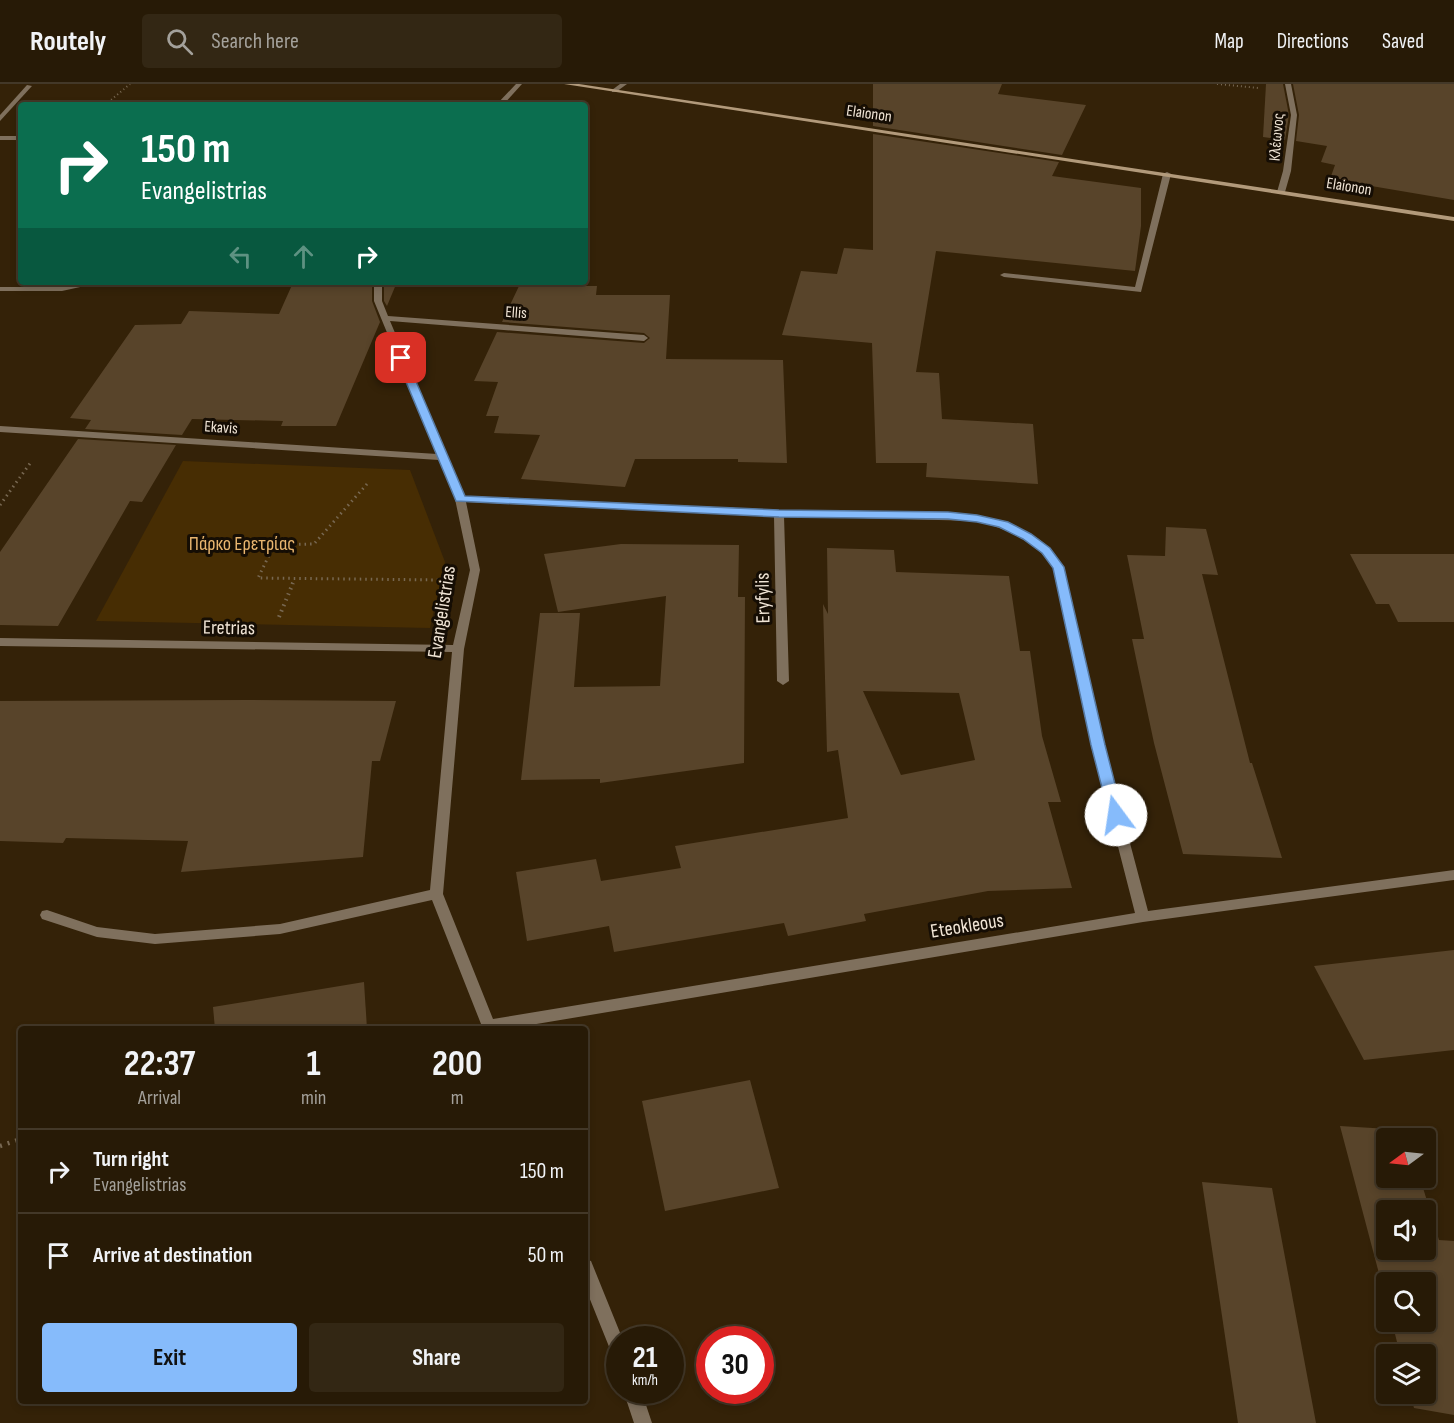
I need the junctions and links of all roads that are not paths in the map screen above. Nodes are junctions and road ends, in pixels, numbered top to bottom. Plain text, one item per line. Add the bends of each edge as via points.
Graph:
1 (519, 84) edge
2 (567, 84) edge
3 (624, 84) edge
4 (28, 86) dead end
5 (1289, 88) edge
6 (614, 92) junction
7 (502, 102) edge
8 (0, 119) edge
9 (0, 138) edge
10 (18, 138) edge
11 (1167, 174) junction
12 (1281, 192) junction
13 (1454, 219) edge
14 (1004, 275) dead end
15 (84, 285) edge
16 (378, 285) edge
17 (0, 289) edge
18 (385, 318) junction
19 (644, 338) dead end
20 (0, 429) edge
21 (441, 457) junction
22 (460, 499) junction
23 (779, 513) junction
24 (0, 642) edge
25 (458, 649) junction
26 (783, 681) dead end
27 (1454, 875) edge
28 (436, 894) junction
29 (47, 915) dead end
30 (1143, 917) junction
31 (488, 1026) edge
32 (501, 1026) edge
33 (588, 1274) edge
34 (609, 1326) edge
35 (637, 1404) edge
36 (643, 1423) edge

1 - 7 street
2 - 6 main road, Elaionon
3 - 6 street
4 - 8 street
5 - 12 street, Κλέωνος via 1294,115
6 - 11 main road, Elaionon
9 - 10 street
11 - 12 main road, Elaionon
11 - 14 street via 1138,290
12 - 13 main road, Elaionon
15 - 17 street via 63,289
16 - 18 street, Evangelistrias via 378,301
18 - 19 street, Ellis
18 - 21 street, Evangelistrias
20 - 21 street, Ekavis
21 - 22 street, Evangelistrias
22 - 23 street
22 - 25 street, Evangelistrias via 475,570
23 - 26 street, Eryfylis
23 - 30 street via 977,518 1004,525 1046,550 1058,567 1098,745
24 - 25 street, Eretrias
25 - 28 street, Evangelistrias
27 - 30 street, Eteokleous
28 - 29 street via 280,929 155,939 97,932
28 - 31 street, Evangelistrias
30 - 32 street, Eteokleous
33 - 34 street
35 - 36 street

